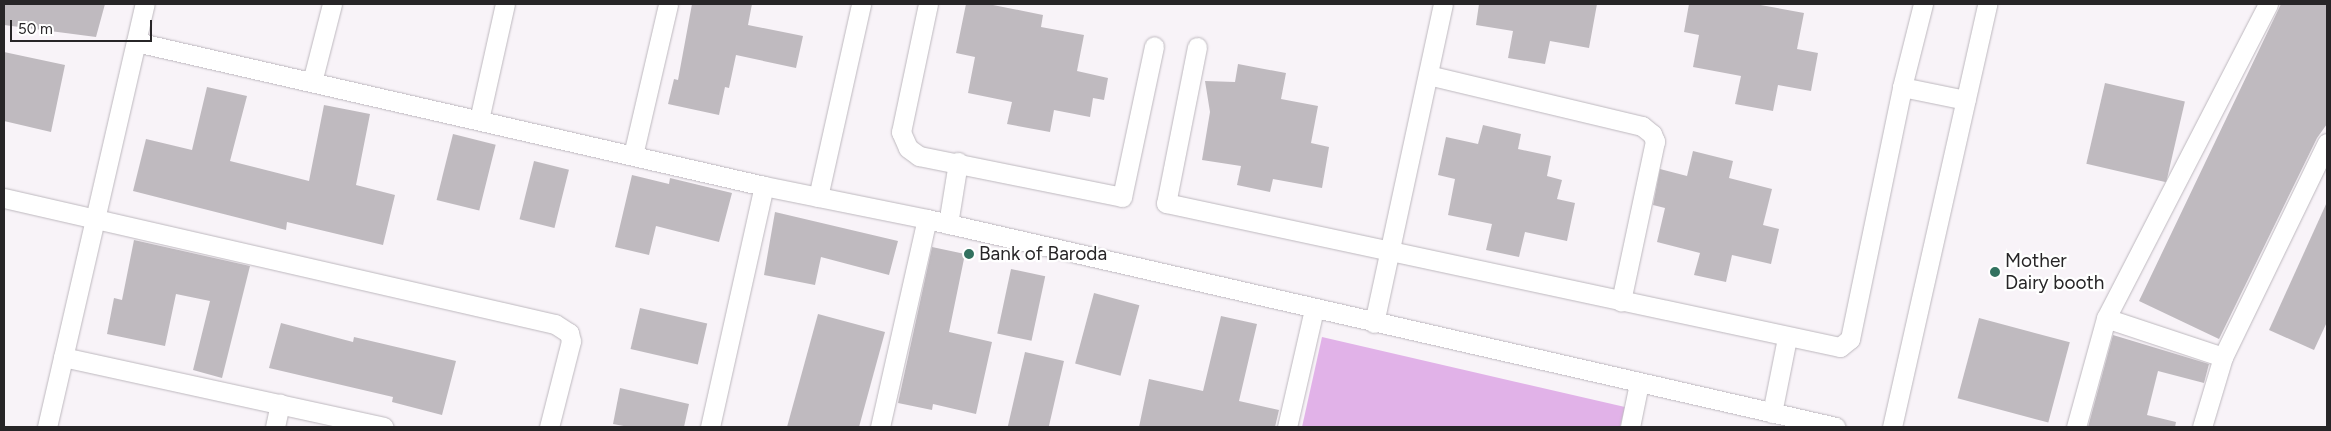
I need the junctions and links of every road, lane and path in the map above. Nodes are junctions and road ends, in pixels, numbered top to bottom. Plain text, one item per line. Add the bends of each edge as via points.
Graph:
1 (146, 4) edge
2 (332, 4) edge
3 (505, 4) edge
4 (668, 4) edge
5 (861, 4) edge
6 (928, 4) edge
7 (1443, 4) edge
8 (1923, 4) edge
9 (1987, 4) edge
10 (2268, 4) edge
11 (136, 42) junction
12 (1154, 46) dead end
13 (1197, 47) dead end
14 (1428, 75) junction
15 (312, 82) junction
16 (1902, 87) junction
17 (1966, 100) junction
18 (479, 120) junction
19 (2327, 144) edge
20 (633, 155) junction
21 (958, 162) junction
22 (764, 186) junction
23 (818, 197) junction
24 (4, 198) edge
25 (95, 219) junction
26 (927, 219) junction
27 (948, 224) junction
28 (1390, 249) junction
29 (1621, 301) junction
30 (1314, 309) junction
31 (2106, 318) junction
32 (1374, 323) junction
33 (1786, 338) junction
34 (63, 357) junction
35 (2223, 357) junction
36 (1639, 383) junction
37 (280, 404) junction
38 (1772, 413) junction
39 (47, 427) edge
40 (275, 427) edge
41 (384, 427) edge
42 (549, 427) edge
43 (710, 427) edge
44 (880, 427) edge
45 (1286, 427) edge
46 (1630, 427) edge
47 (1836, 427) edge
48 (1892, 427) edge
49 (2076, 427) edge
50 (2202, 427) edge

1 - 11 street
2 - 15 street
3 - 18 street
4 - 20 street
5 - 23 street
6 - 21 street via 901,132 908,148 919,156
7 - 14 street
8 - 16 street
9 - 17 street
10 - 31 street
11 - 15 street
11 - 25 street
12 - 21 street via 1122,197
13 - 28 street via 1166,203
14 - 28 street
14 - 29 street via 1642,126 1652,134 1654,141
15 - 18 street
16 - 17 street
16 - 33 street via 1850,339 1840,347 1830,347
17 - 48 street
18 - 20 street
19 - 35 street
20 - 22 street
21 - 27 street
22 - 23 street
22 - 43 street
23 - 26 street
24 - 25 street
25 - 34 street
25 - 42 street via 563,327 571,341
26 - 27 street
26 - 44 street
27 - 30 street
28 - 29 street
28 - 32 street
29 - 33 street
30 - 32 street
30 - 45 street
31 - 35 street
31 - 49 street
32 - 36 street
33 - 38 street
34 - 37 street
34 - 39 street
35 - 50 street
36 - 38 street
36 - 46 street
37 - 40 street
37 - 41 street
38 - 47 street

